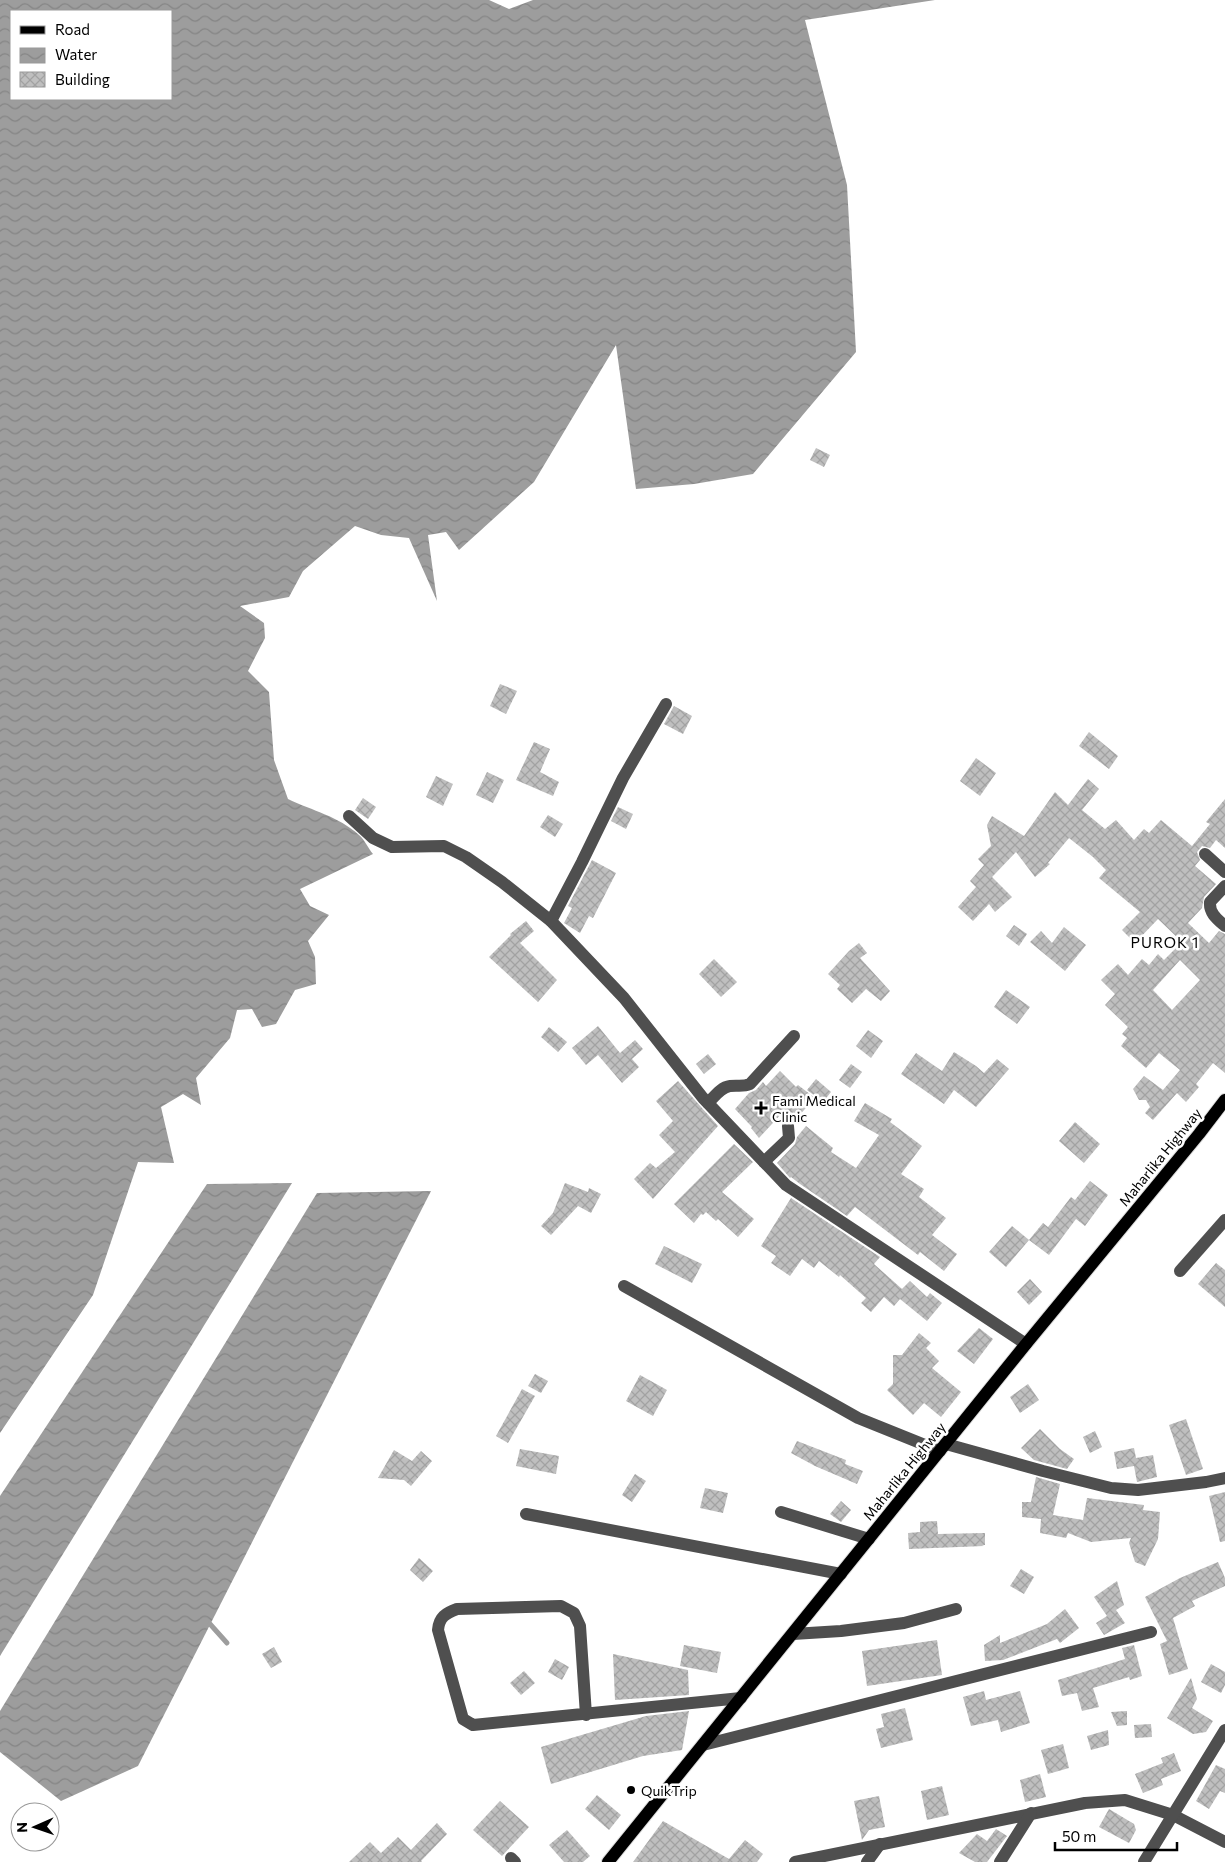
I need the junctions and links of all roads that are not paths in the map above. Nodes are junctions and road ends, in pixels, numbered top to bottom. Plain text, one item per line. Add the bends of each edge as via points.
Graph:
1 (666, 704) dead end
2 (349, 816) dead end
3 (1205, 854) dead end
4 (1225, 872) edge
5 (1225, 886) edge
6 (550, 921) junction
7 (1225, 926) edge
8 (794, 1036) dead end
9 (1225, 1100) edge
10 (708, 1103) junction
11 (788, 1126) dead end
12 (764, 1162) junction
13 (1225, 1220) edge
14 (1180, 1271) dead end
15 (624, 1286) dead end
16 (1026, 1344) junction
17 (943, 1447) junction
18 (1225, 1478) edge
19 (781, 1512) dead end
20 (526, 1514) dead end
21 (869, 1539) junction
22 (841, 1574) junction
23 (956, 1609) dead end
24 (1151, 1632) dead end
25 (793, 1634) junction
26 (741, 1698) junction
27 (586, 1715) junction
28 (1225, 1730) edge
29 (703, 1745) junction
30 (1031, 1813) junction
31 (1173, 1815) junction
32 (1225, 1842) edge
33 (880, 1844) junction
34 (612, 1861) edge
35 (795, 1862) edge
36 (867, 1862) edge
37 (1000, 1862) edge
38 (1144, 1862) edge

1 - 6 street via 623,778
2 - 6 street via 373,838 392,847 444,846 466,857
3 - 4 street
5 - 7 street via 1210,902 1209,908
6 - 10 street via 624,998
8 - 10 street via 750,1084 722,1089
9 - 16 main road, Maharlika Highway
10 - 12 street
11 - 12 street via 788,1138
12 - 16 street via 786,1185
13 - 14 street
15 - 17 street via 858,1418
16 - 17 main road, Maharlika Highway
17 - 18 street via 1111,1488 1138,1490
17 - 21 main road, Maharlika Highway
19 - 21 street
20 - 22 street
21 - 22 main road, Maharlika Highway
22 - 25 main road, Maharlika Highway
23 - 25 street via 904,1623
24 - 29 street
25 - 26 main road, Maharlika Highway
26 - 27 street
26 - 29 main road, Maharlika Highway
27 - 27 street via 481,1726 462,1719 438,1630 443,1615 457,1609 561,1606 574,1613 580,1626
28 - 31 street
29 - 34 main road, Maharlika Highway
30 - 31 street via 1085,1803 1125,1800
30 - 33 street
30 - 37 street
31 - 32 street
31 - 38 street
33 - 35 street
33 - 36 street

